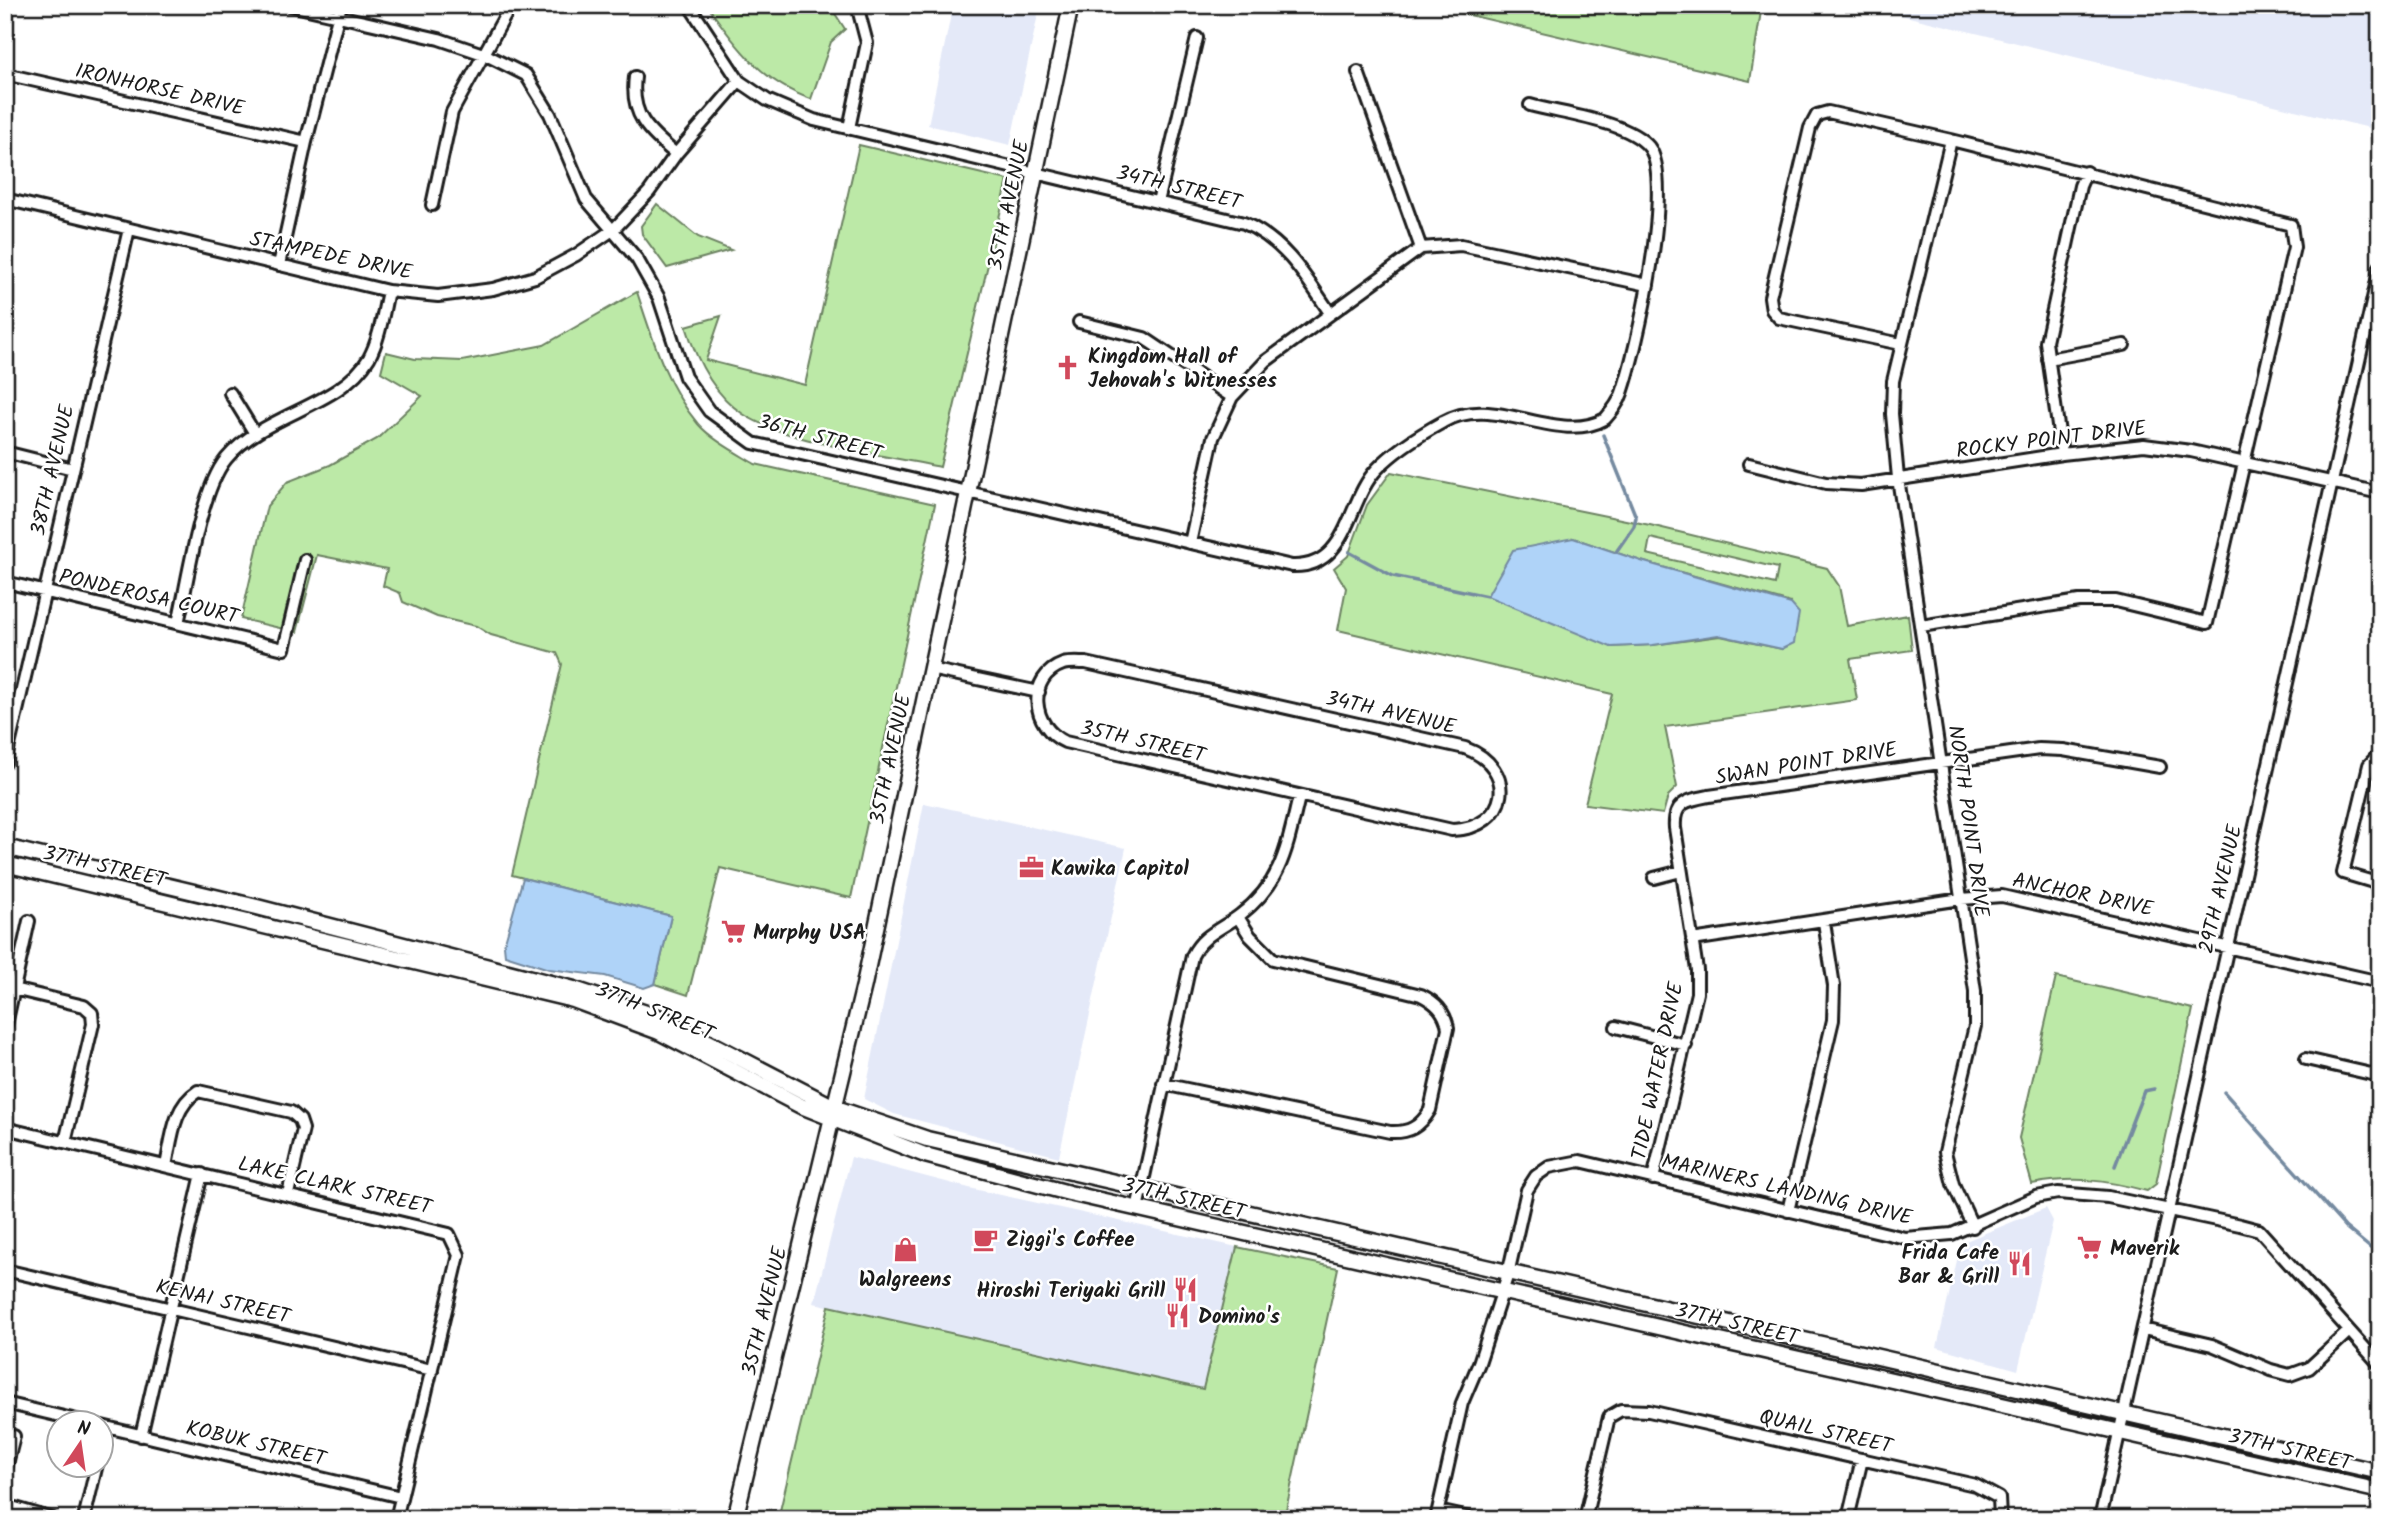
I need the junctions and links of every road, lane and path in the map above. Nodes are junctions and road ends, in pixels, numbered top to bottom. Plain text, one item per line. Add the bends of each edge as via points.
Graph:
1 (290, 5) edge
2 (341, 5) edge
3 (511, 5) edge
4 (689, 5) edge
5 (857, 5) edge
6 (1071, 5) edge
7 (338, 18) junction
8 (1197, 38) dead end
9 (486, 55) junction
10 (1358, 72) dead end
11 (5, 74) edge
12 (635, 77) dead end
13 (739, 81) junction
14 (1530, 105) dead end
15 (849, 128) junction
16 (1951, 140) junction
17 (306, 142) junction
18 (676, 154) junction
19 (1037, 171) junction
20 (2086, 172) junction
21 (5, 199) edge
22 (1158, 202) junction
23 (432, 205) dead end
24 (129, 229) junction
25 (614, 229) junction
26 (1422, 248) junction
27 (279, 265) junction
28 (2380, 267) edge
29 (1648, 285) junction
30 (388, 291) junction
31 (1330, 313) junction
32 (1079, 322) dead end
33 (1901, 344) junction
34 (2124, 345) dead end
35 (2048, 359) junction
36 (230, 393) dead end
37 (1232, 397) junction
38 (254, 432) junction
39 (5, 452) edge
40 (2062, 454) junction
41 (2244, 463) junction
42 (1749, 464) dead end
43 (73, 470) junction
44 (1898, 478) junction
45 (2330, 482) junction
46 (967, 493) junction
47 (2380, 493) edge
48 (1190, 543) junction
49 (305, 560) dead end
50 (5, 582) edge
51 (44, 591) junction
52 (178, 623) junction
53 (1921, 625) junction
54 (930, 670) junction
55 (1039, 692) junction
56 (2380, 753) edge
57 (5, 762) edge
58 (1941, 762) junction
59 (2160, 767) dead end
60 (1299, 797) junction
61 (1678, 806) joint
62 (5, 847) edge
63 (5, 864) edge
64 (1681, 871) junction
65 (1654, 878) dead end
66 (2380, 884) edge
67 (1961, 899) junction
68 (1238, 917) junction
69 (29, 922) dead end
70 (1824, 922) junction
71 (1692, 940) junction
72 (2226, 947) junction
73 (2380, 982) edge
74 (10, 988) edge
75 (1616, 1027) dead end
76 (5, 1029) edge
77 (1686, 1045) junction
78 (2306, 1059) dead end
79 (2380, 1076) edge
80 (1163, 1084) junction
81 (834, 1113) junction
82 (5, 1128) edge
83 (65, 1142) junction
84 (166, 1166) junction
85 (202, 1174) junction
86 (1653, 1179) junction
87 (1141, 1191) junction
88 (288, 1194) junction
89 (1137, 1209) junction
90 (1788, 1211) junction
91 (2168, 1211) junction
92 (1973, 1227) junction
93 (5, 1270) edge
94 (1508, 1273) junction
95 (1500, 1291) junction
96 (171, 1309) junction
97 (2143, 1329) junction
98 (2348, 1332) junction
99 (2380, 1365) edge
100 (432, 1370) junction
101 (5, 1404) edge
102 (2124, 1412) junction
103 (46, 1414) edge
104 (116, 1430) edge
105 (2121, 1432) junction
106 (14, 1436) dead end
107 (141, 1436) junction
108 (1862, 1460) junction
109 (5, 1472) edge
110 (2380, 1472) edge
111 (94, 1478) edge
112 (2380, 1491) edge
113 (401, 1497) junction
114 (5, 1505) edge
115 (1437, 1515) edge
116 (2000, 1518) edge
117 (53, 1519) edge
118 (84, 1519) edge
119 (396, 1519) edge
120 (735, 1519) edge
121 (1474, 1519) edge
122 (1585, 1519) edge
123 (1848, 1519) edge
124 (2099, 1519) edge

1 - 7 street, 36TH STREET
2 - 7 street
3 - 9 street
4 - 13 street
5 - 15 street via 867,43
6 - 19 main road, 35TH AVENUE
7 - 9 street, 36TH STREET via 439,39
7 - 17 street
8 - 22 street
9 - 23 street via 452,112
9 - 25 street, 36TH STREET via 526,75 550,114 586,199
10 - 26 street
11 - 17 street, IRONHORSE DRIVE
12 - 18 street via 632,99 641,118
13 - 15 street, 34TH STREET via 766,100 814,120
13 - 18 street, STAMPEDE DRIVE
14 - 29 street via 1627,130 1655,156 1658,186
15 - 19 street, 34TH STREET
16 - 20 street
16 - 33 street, NORTH POINT DRIVE
16 - 33 street via 1828,111 1817,115 1810,128 1770,297 1772,310 1779,318
17 - 27 street
18 - 25 street, STAMPEDE DRIVE
19 - 22 street, 34TH STREET
19 - 46 main road, 35TH AVENUE
20 - 35 street via 2050,314
20 - 41 street via 2291,225 2294,247
21 - 24 street, STAMPEDE DRIVE
22 - 31 street, 34TH STREET via 1231,219 1264,233 1289,254
24 - 27 street, STAMPEDE DRIVE
24 - 43 street, 38TH AVENUE
25 - 30 street, STAMPEDE DRIVE via 535,277 493,289 438,296
25 - 46 street, 36TH STREET via 659,298 685,377 709,411 753,443
26 - 29 street via 1461,245
26 - 31 street
27 - 30 street, STAMPEDE DRIVE
28 - 45 street, 29TH AVENUE
29 - 48 street via 1622,395 1605,419 1571,428 1504,413 1460,415 1445,421 1379,467 1363,487 1331,554 1304,567
30 - 38 street via 369,357 355,376
31 - 37 street via 1266,361
32 - 37 street via 1144,338
33 - 44 street, NORTH POINT DRIVE via 1892,414
34 - 35 street
35 - 40 street
36 - 38 street
37 - 48 street via 1213,438
38 - 52 street via 225,460 212,488
39 - 43 street
40 - 41 street, ROCKY POINT DRIVE via 2144,445
40 - 44 street, ROCKY POINT DRIVE
41 - 45 street, ROCKY POINT DRIVE
41 - 53 street via 2207,623 2100,600
42 - 44 street, ROCKY POINT DRIVE via 1843,486
43 - 51 street, 38TH AVENUE
44 - 53 street, NORTH POINT DRIVE
45 - 47 street, ROCKY POINT DRIVE
45 - 72 street, 29TH AVENUE
46 - 48 street
46 - 54 main road, 35TH AVENUE
49 - 52 street, PONDEROSA COURT via 284,649
50 - 51 street, PONDEROSA COURT
51 - 52 street, PONDEROSA COURT
51 - 57 street, 38TH AVENUE
53 - 58 street, NORTH POINT DRIVE
54 - 55 street
54 - 81 main road, 35TH AVENUE
55 - 60 street, 35TH STREET via 1041,723 1065,742
55 - 60 street, 34TH AVENUE via 1046,677 1062,665 1086,663 1124,670 1465,748 1491,762 1501,782 1495,810 1468,830
56 - 66 street via 2369,765 2343,873
58 - 59 street, SWAN POINT DRIVE via 2063,750
58 - 61 street, SWAN POINT DRIVE via 1698,798
58 - 67 street, NORTH POINT DRIVE
60 - 68 street via 1281,869
61 - 64 street, TIDE WATER DRIVE via 1674,815
62 - 81 main road, 37TH STREET via 574,989 664,1019
63 - 81 main road, 37TH STREET via 573,1000 659,1032
64 - 65 street
64 - 71 street, TIDE WATER DRIVE
67 - 70 street, ANCHOR DRIVE
67 - 72 street, ANCHOR DRIVE via 2002,896
67 - 92 street, NORTH POINT DRIVE via 1975,991 1975,1026 1945,1152 1953,1184
68 - 80 street via 1214,929 1193,953
68 - 80 street via 1273,959 1420,995 1436,1004 1448,1028 1430,1110 1413,1129 1390,1132
69 - 74 street
70 - 71 street, ANCHOR DRIVE
70 - 90 street via 1834,986 1833,1020
71 - 77 street, TIDE WATER DRIVE via 1696,993
72 - 73 street, ANCHOR DRIVE
72 - 91 street, 29TH AVENUE
74 - 76 street
74 - 83 street via 84,1006 92,1013
75 - 77 street
77 - 86 street, TIDE WATER DRIVE
78 - 79 street
80 - 87 street
81 - 87 main road, 37TH STREET
81 - 89 main road, 37TH STREET via 925,1155
81 - 120 main road, 35TH AVENUE
82 - 83 street, LAKE CLARK STREET
83 - 84 street, LAKE CLARK STREET
84 - 85 street, LAKE CLARK STREET
84 - 88 street via 179,1108 198,1091 291,1112 303,1129
85 - 88 street, LAKE CLARK STREET
85 - 96 street
86 - 90 street, MARINERS LANDING DRIVE
86 - 94 street, MARINERS LANDING DRIVE via 1580,1161 1549,1167 1527,1190
87 - 89 street
87 - 94 main road, 37TH STREET
88 - 100 street, LAKE CLARK STREET via 449,1234 459,1255
89 - 95 main road, 37TH STREET
90 - 92 street, MARINERS LANDING DRIVE via 1905,1238 1930,1238
91 - 92 street, MARINERS LANDING DRIVE via 2081,1192 2058,1193 2036,1197
91 - 97 street, 29TH AVENUE
91 - 98 street, MARINERS LANDING DRIVE via 2259,1230
93 - 96 street, KENAI STREET
94 - 95 street, MARINERS LANDING DRIVE
94 - 102 main road, 37TH STREET
95 - 105 main road, 37TH STREET
95 - 115 street, MARINERS LANDING DRIVE via 1483,1353 1462,1402
96 - 100 street, KENAI STREET
96 - 107 street
97 - 98 street via 2212,1345 2290,1375 2309,1368
97 - 102 street, 29TH AVENUE
98 - 99 street, MARINERS LANDING DRIVE
100 - 113 street, LAKE CLARK STREET
101 - 103 street
102 - 105 street, 29TH AVENUE
102 - 110 main road, 37TH STREET
104 - 107 street, KOBUK STREET
105 - 112 main road, 37TH STREET
105 - 124 street, 29TH AVENUE
106 - 109 street
107 - 113 street, KOBUK STREET
108 - 116 street, QUAIL STREET via 1975,1485 1999,1498
108 - 122 street, QUAIL STREET via 1649,1411 1621,1410 1609,1417
108 - 123 street
111 - 118 street
113 - 119 street, LAKE CLARK STREET
114 - 117 street
115 - 121 street

